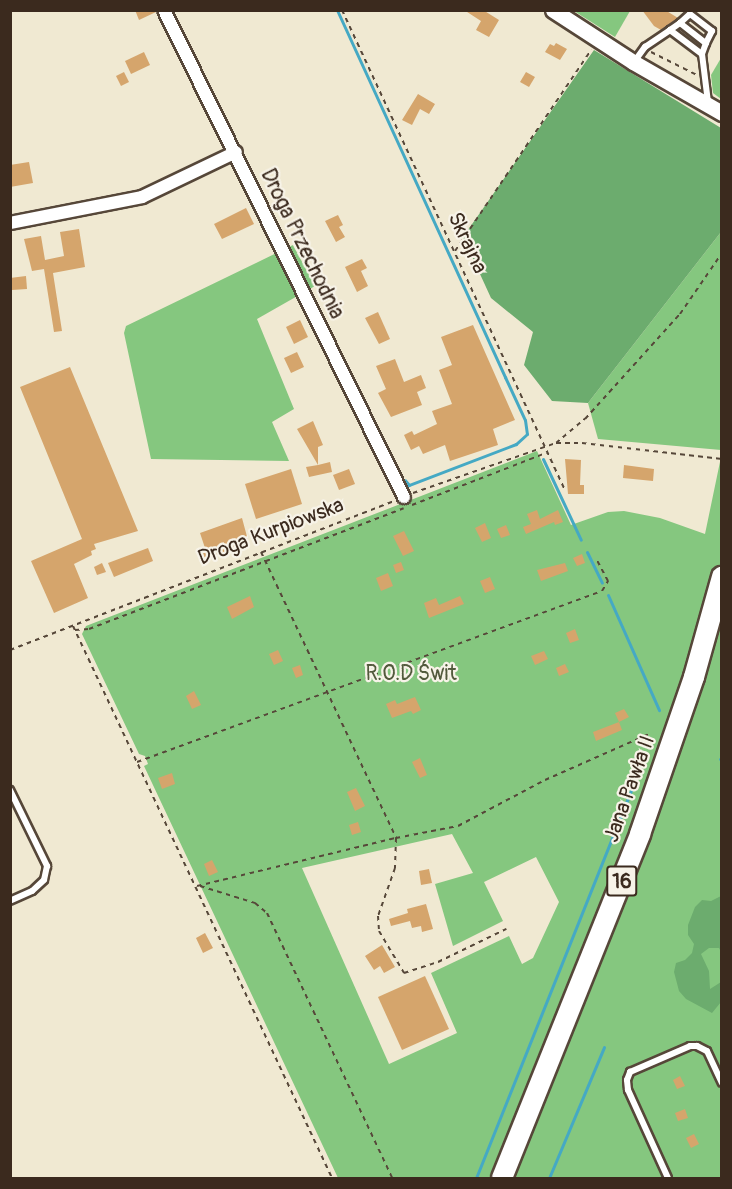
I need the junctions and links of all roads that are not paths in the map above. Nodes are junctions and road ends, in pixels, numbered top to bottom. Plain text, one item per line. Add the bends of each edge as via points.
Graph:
1 (164, 10) edge
2 (553, 10) edge
3 (680, 23) junction
4 (670, 30) junction
5 (706, 43) junction
6 (702, 54) junction
7 (633, 62) junction
8 (715, 109) edge
9 (236, 152) junction
10 (10, 223) edge
11 (404, 496) road end
12 (722, 577) edge
13 (10, 789) edge
14 (10, 901) edge
15 (722, 1083) edge
16 (502, 1179) edge
17 (668, 1179) edge

1 - 9 street, Droga Przechodnia
2 - 7 street
3 - 4 lane
3 - 5 lane
3 - 5 lane via 690,14 712,31
4 - 6 lane
4 - 7 lane via 645,47
5 - 6 lane
6 - 8 lane
7 - 8 street
9 - 10 street via 142,197
9 - 11 street, Droga Przechodnia
12 - 16 main road, Jana Pawła II / 16 via 691,687 640,834
13 - 14 lane via 47,866 44,880 32,891
15 - 17 lane via 707,1051 697,1046 630,1072 628,1090

